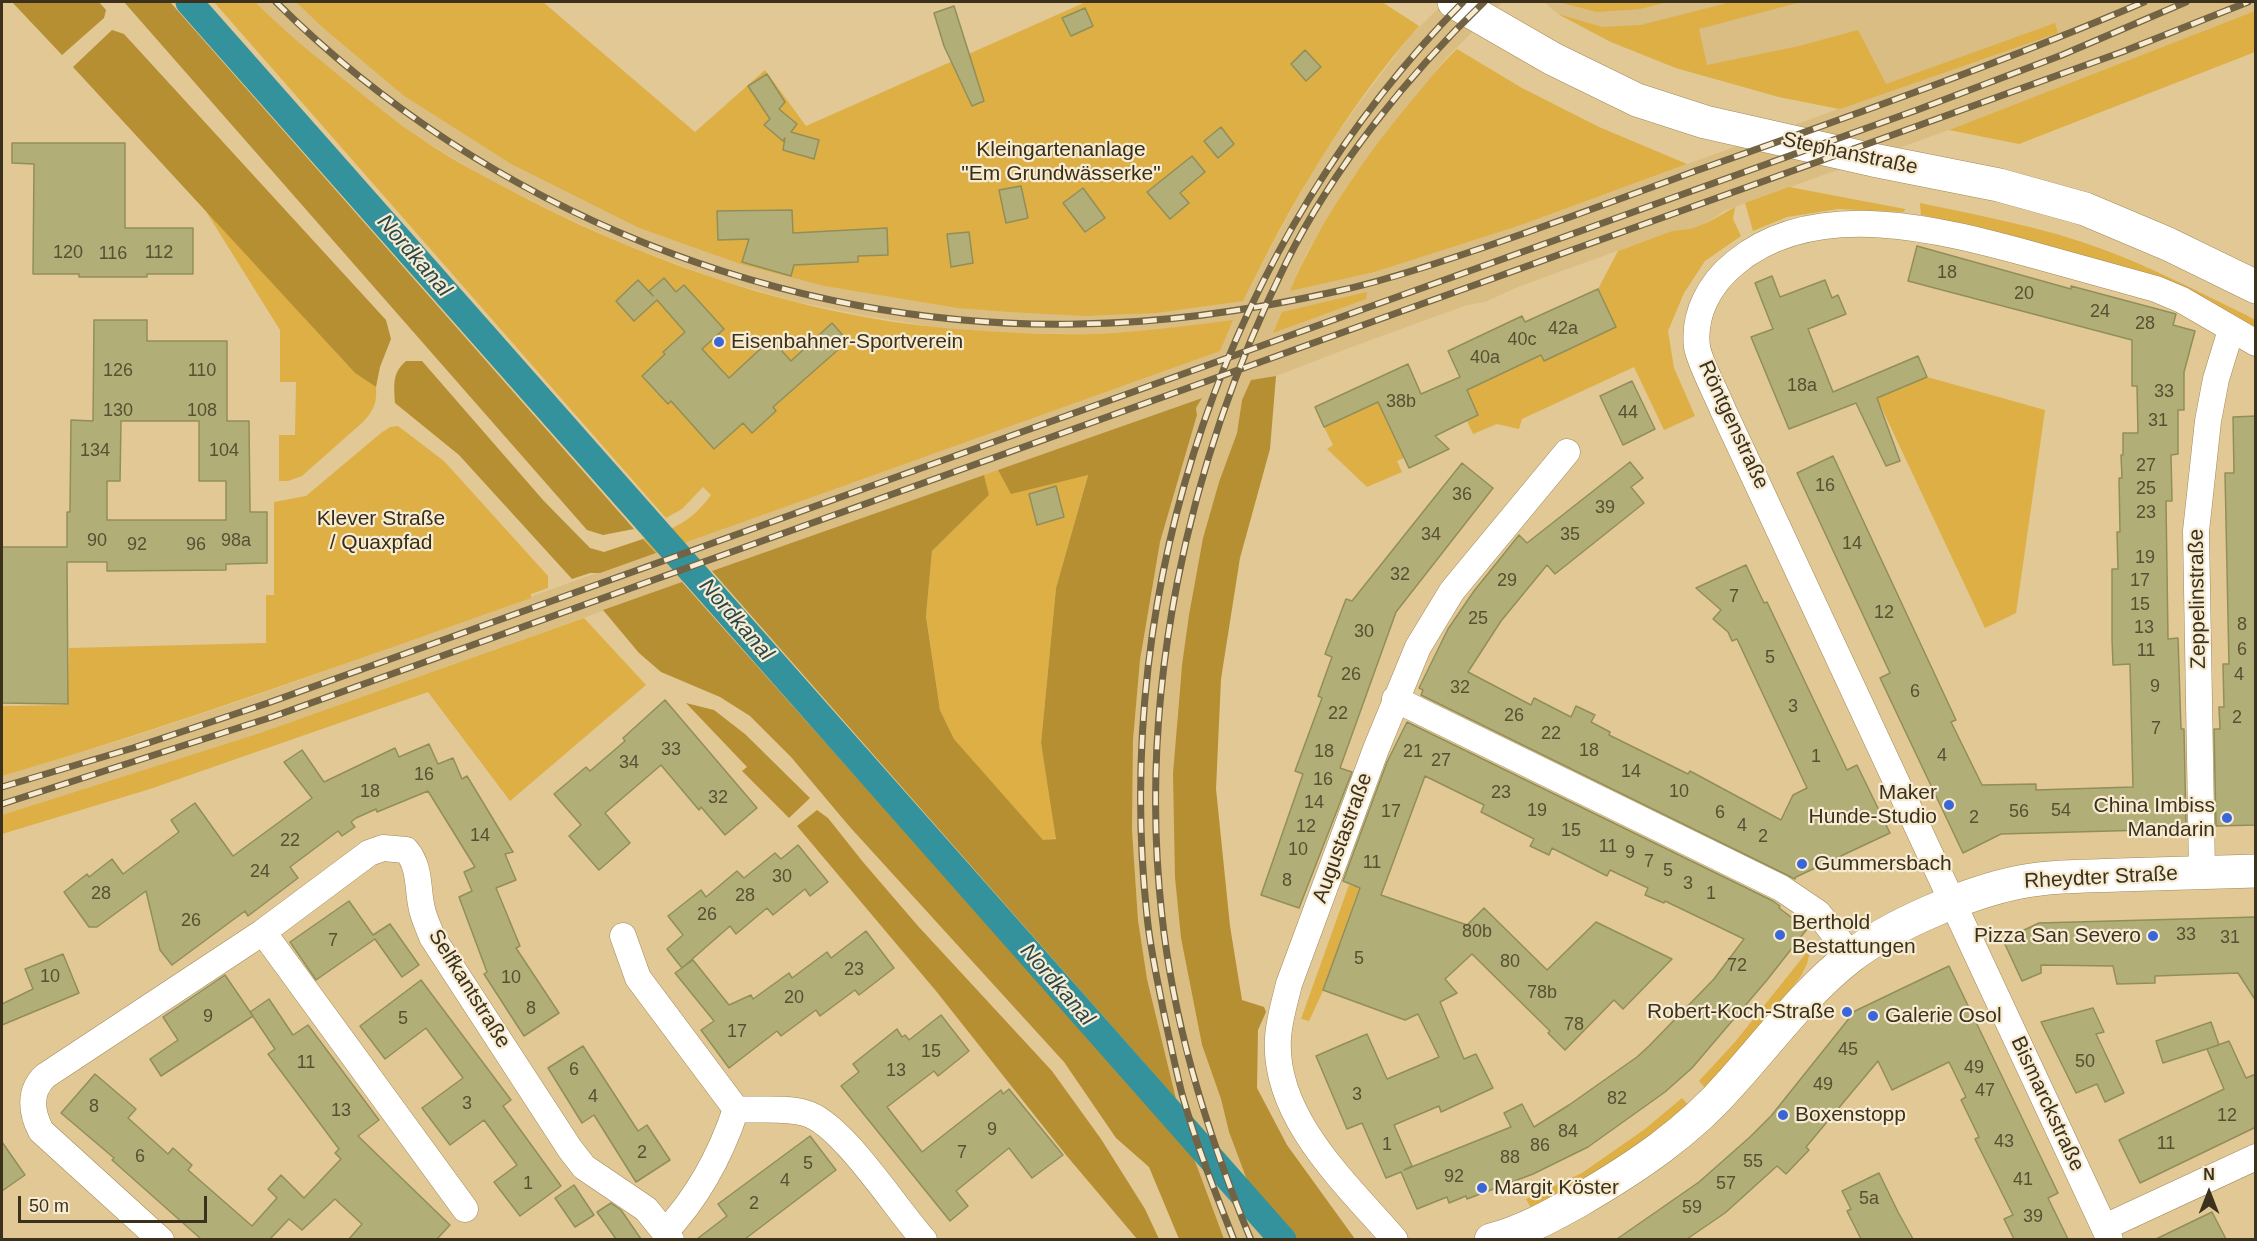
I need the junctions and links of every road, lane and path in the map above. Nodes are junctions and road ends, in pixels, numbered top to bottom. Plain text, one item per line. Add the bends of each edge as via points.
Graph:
1 (1454, 2) edge
2 (2256, 287) edge
3 (2231, 330) junction
4 (2256, 343) edge
5 (1567, 452) dead end
6 (1395, 699) junction
7 (2256, 871) edge
8 (2202, 872) junction
9 (1954, 903) junction
10 (263, 932) junction
11 (623, 936) dead end
12 (1851, 956) junction
13 (736, 1109) junction
14 (2256, 1157) edge
15 (465, 1209) dead end
16 (2108, 1233) edge
17 (668, 1236) edge
18 (161, 1239) edge
19 (924, 1239) edge
20 (1395, 1239) edge
21 (1491, 1239) edge

1 - 2 main road, Stephanstraße via 1553,59 1637,100 1706,122 1999,185 2085,209
3 - 4 street, Röntgenstraße
3 - 8 street, Zeppelinstraße via 2208,421 2196,531
3 - 9 street, Röntgenstraße via 2156,289 1972,239 1869,224 1812,228 1747,252 1726,270 1701,306 1697,348 1723,410
5 - 6 street, Augustastraße via 1452,591 1418,647
6 - 12 street via 1781,888 1818,914
6 - 20 street, Augustastraße via 1289,984 1278,1038 1284,1089 1301,1126
7 - 8 main road, Rheydter Straße
8 - 9 main road, Rheydter Straße via 2047,878 2005,885
9 - 12 main road, Rheydter Straße via 1908,923
9 - 16 street, Bismarckstraße
10 - 15 street
10 - 17 street, Selfkantstraße via 369,853 383,848 406,850 413,858 432,937 570,1149 584,1167 646,1209
10 - 18 street, Selfkantstraße via 39,1081 33,1093 34,1114 41,1131
11 - 13 street via 638,978
12 - 21 main road, Rheydter Straße via 1820,983 1709,1108 1659,1150 1553,1215
13 - 17 street via 696,1195
13 - 19 street via 777,1109 806,1113 824,1121
14 - 16 street

